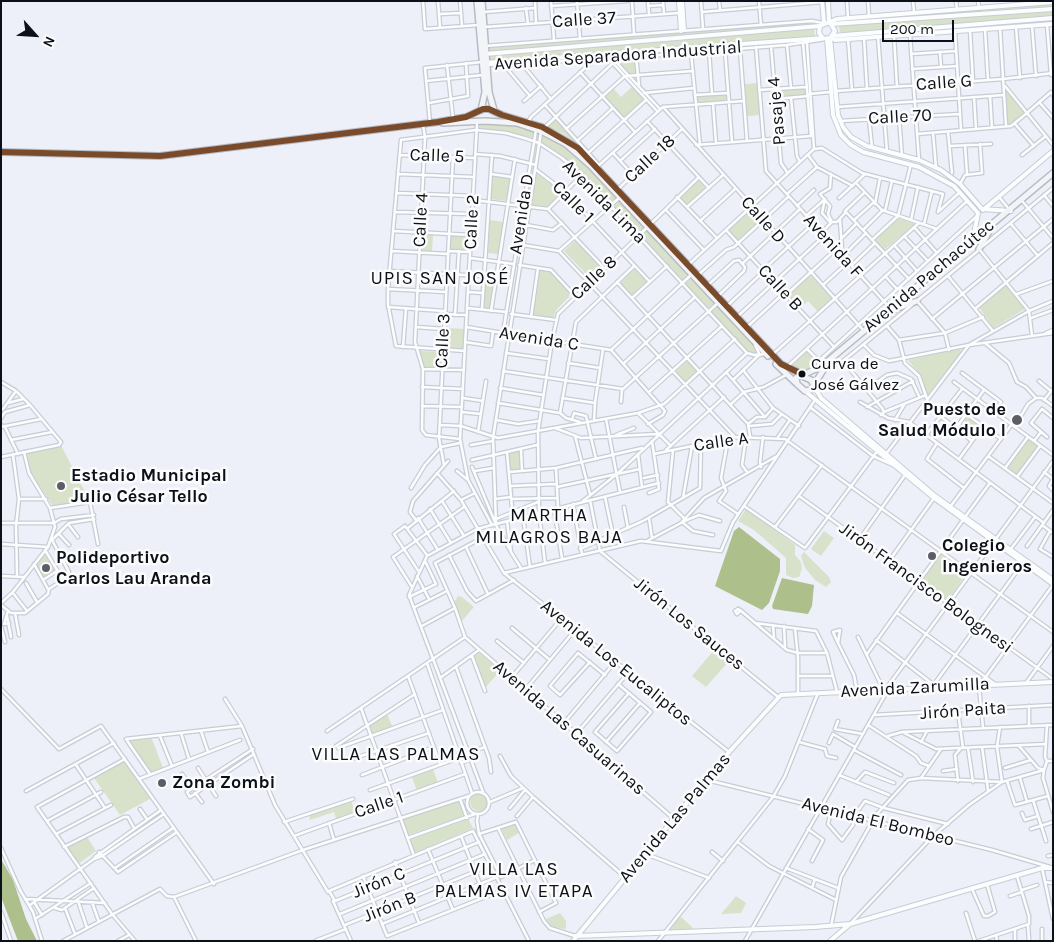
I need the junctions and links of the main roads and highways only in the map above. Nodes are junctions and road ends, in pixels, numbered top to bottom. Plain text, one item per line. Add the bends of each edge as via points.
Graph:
1 (477, 1) edge
2 (482, 1) edge
3 (681, 1) edge
4 (828, 1) edge
5 (822, 2) edge
6 (1037, 2) edge
7 (1053, 2) edge
8 (1016, 3) edge
9 (998, 4) edge
10 (1053, 8) edge
11 (1053, 18) edge
12 (826, 23) junction
13 (1053, 24) edge
14 (482, 26) junction
15 (682, 30) road end
16 (828, 37) junction
17 (484, 54) junction
18 (485, 63) junction
19 (480, 111) junction
20 (495, 112) junction
21 (485, 121) junction
22 (491, 121) junction
23 (438, 122) junction
24 (540, 128) junction
25 (1, 152) edge
26 (1053, 152) edge
27 (1053, 175) edge
28 (984, 210) junction
29 (1011, 211) junction
30 (978, 215) junction
31 (649, 225) junction
32 (991, 228) junction
33 (972, 240) junction
34 (979, 250) road end
35 (695, 274) junction
36 (917, 301) road end
37 (893, 309) junction
38 (766, 355) junction
39 (827, 363) junction
40 (802, 374) junction
41 (797, 384) junction
42 (814, 386) junction
43 (803, 390) junction
44 (878, 450) junction
45 (964, 519) junction
46 (994, 540) junction
47 (1053, 580) edge
48 (1053, 585) edge
49 (1053, 680) edge
50 (778, 697) joint
51 (1051, 868) edge
52 (850, 924) junction
53 (840, 925) junction
54 (842, 931) junction
55 (577, 939) edge
56 (830, 941) edge

1 - 14 main road
2 - 14 main road
3 - 15 main road
4 - 12 main road
5 - 12 main road
6 - 7 main road, Avenida Separadora Industrial
6 - 8 main road, Avenida Separadora Industrial
8 - 9 main road, Avenida Separadora Industrial
9 - 12 main road, Avenida Separadora Industrial via 837,19
10 - 12 main road, Avenida Separadora Industrial
11 - 16 main road, Avenida Separadora Industrial
12 - 16 main road via 835,31
12 - 16 main road via 819,33
12 - 17 main road, Avenida Separadora Industrial
13 - 16 main road, Avenida Separadora Industrial via 835,40
14 - 17 main road
16 - 18 main road, Avenida Separadora Industrial
16 - 28 main road via 840,121 851,137 872,148 936,167 960,184
16 - 30 main road via 834,123 841,135 851,145 869,154 934,173 960,192
17 - 18 main road
18 - 19 main road via 484,98
18 - 20 main road
19 - 20 main road via 487,108
19 - 21 main road via 479,118
19 - 23 main road
20 - 22 main road via 495,119
20 - 24 main road, Avenida Lima
21 - 22 main road
21 - 23 main road
22 - 24 main road, Avenida Lima
23 - 25 main road via 160,156
24 - 31 main road, Avenida Lima via 576,152
24 - 31 main road, Avenida Lima via 587,154
26 - 28 main road, Avenida Pachacútec
27 - 29 main road, Avenida Pachacútec
27 - 29 main road, Avenida Pachacútec
28 - 29 main road
28 - 30 main road, Avenida Pachacútec
29 - 32 main road, Avenida Pachacútec
29 - 33 main road, Avenida Pachacútec
30 - 33 main road
31 - 35 main road, Avenida Lima
31 - 35 main road, Avenida Lima
32 - 34 main road
32 - 37 main road, Avenida Pachacútec
33 - 37 main road, Avenida Pachacútec
35 - 38 main road, Avenida Lima
35 - 38 main road, Avenida Lima via 727,306
36 - 37 main road
37 - 39 main road, Avenida Pachacútec
37 - 39 main road, Avenida Pachacútec
38 - 40 main road, Avenida Lima
38 - 41 main road, Avenida Lima
39 - 40 main road, Avenida Pachacútec
39 - 42 main road, Avenida Pachacútec
40 - 41 main road via 796,378
40 - 42 main road
41 - 43 main road
42 - 43 main road via 809,392
42 - 44 main road via 821,398
43 - 44 main road
44 - 45 main road via 905,475
44 - 45 main road
45 - 46 main road
46 - 47 main road
46 - 48 main road
49 - 50 main road, Avenida Zarumilla via 798,693
50 - 55 main road, Avenida Las Palmas via 729,752
51 - 52 main road
52 - 53 main road
52 - 54 main road
53 - 54 main road
53 - 55 main road
54 - 56 main road

